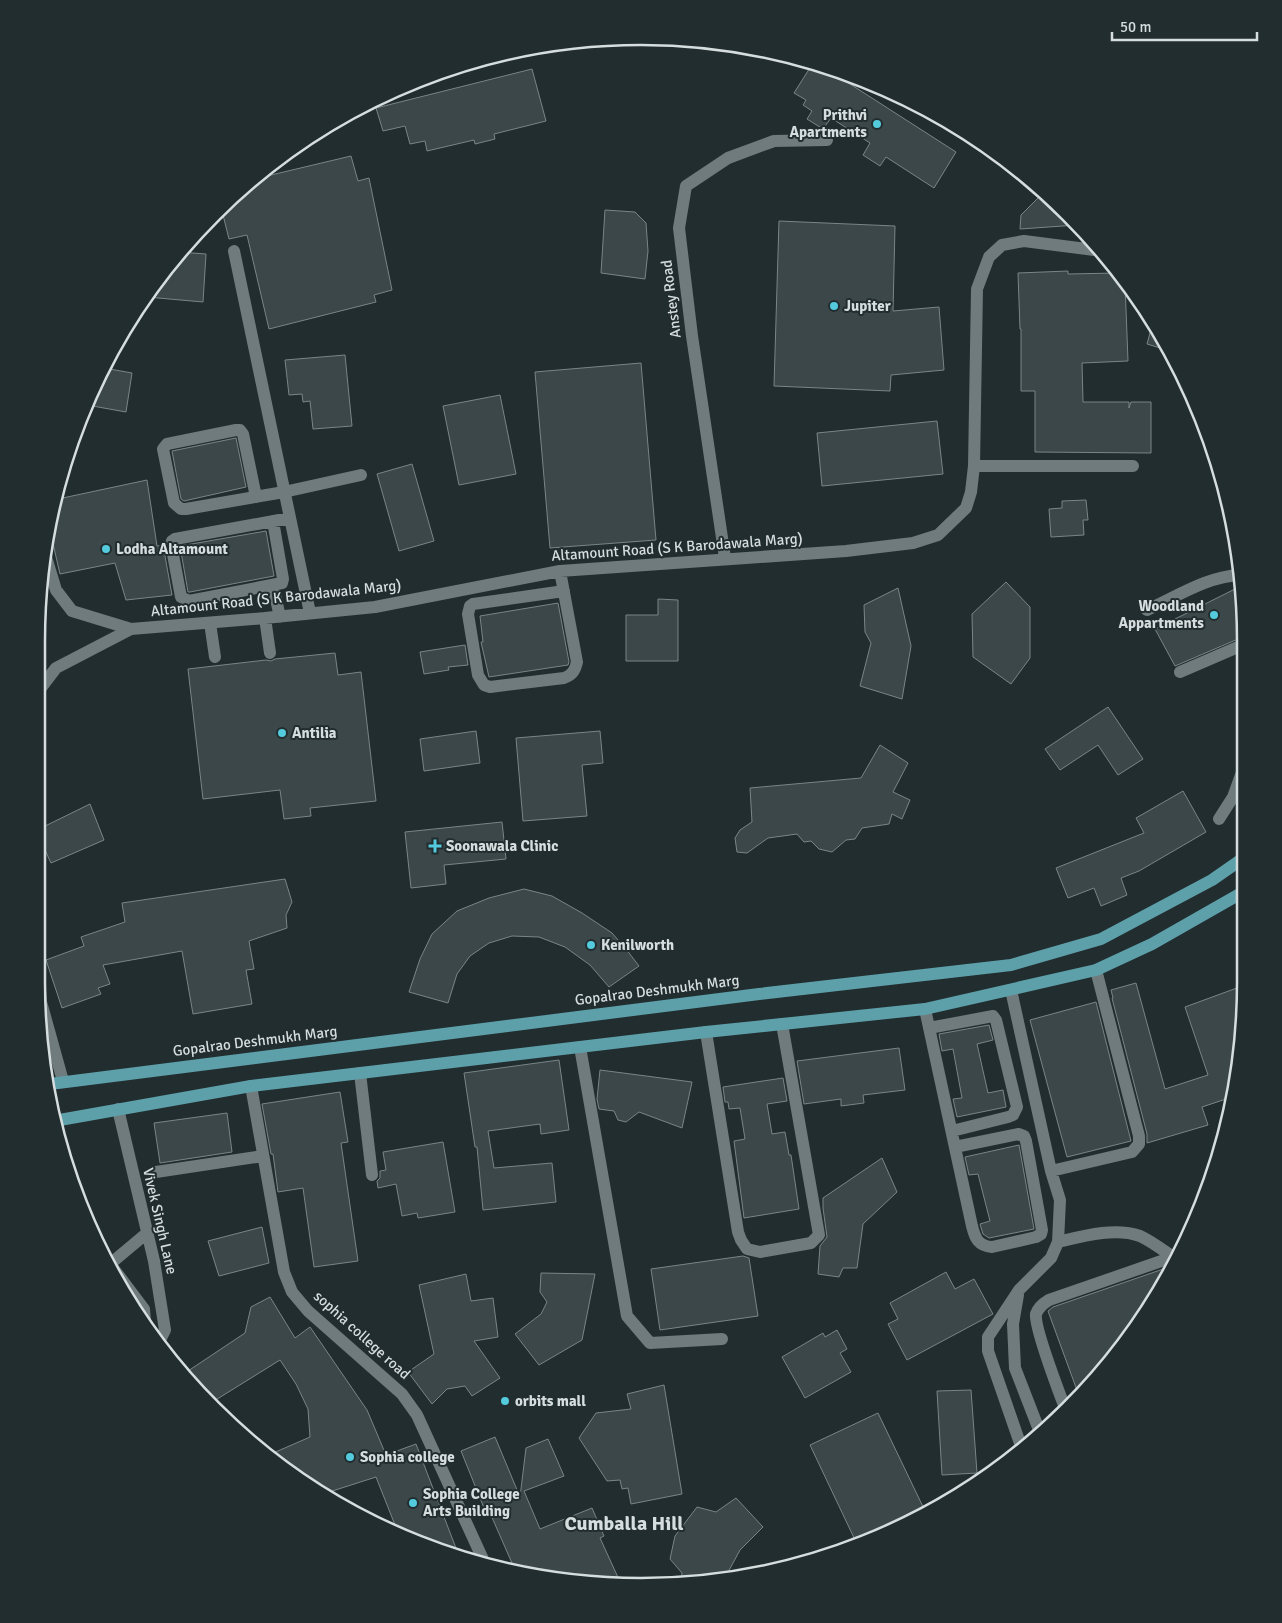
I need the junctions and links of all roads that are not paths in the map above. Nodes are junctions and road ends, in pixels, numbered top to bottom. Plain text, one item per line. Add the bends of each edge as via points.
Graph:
1 (827, 140) dead end
2 (1090, 249) edge
3 (234, 251) dead end
4 (974, 466) junction
5 (1133, 466) dead end
6 (361, 475) dead end
7 (284, 492) junction
8 (256, 497) junction
9 (290, 518) junction
10 (273, 521) junction
11 (725, 558) junction
12 (49, 568) edge
13 (560, 571) junction
14 (1233, 575) edge
15 (273, 586) junction
16 (483, 586) junction
17 (564, 591) junction
18 (194, 600) junction
19 (485, 602) junction
20 (1147, 610) dead end
21 (310, 613) junction
22 (280, 617) junction
23 (266, 618) junction
24 (204, 623) junction
25 (130, 629) junction
26 (1237, 647) edge
27 (270, 653) dead end
28 (214, 657) dead end
29 (1180, 672) dead end
30 (45, 682) edge
31 (1237, 786) edge
32 (1219, 819) dead end
33 (1237, 863) edge
34 (1237, 896) edge
35 (1096, 970) junction
36 (1011, 990) junction
37 (925, 1009) junction
38 (46, 1020) edge
39 (782, 1024) junction
40 (929, 1028) junction
41 (706, 1032) junction
42 (580, 1047) junction
43 (360, 1072) junction
44 (63, 1081) junction
45 (54, 1083) edge
46 (251, 1086) junction
47 (118, 1109) junction
48 (61, 1120) edge
49 (952, 1131) junction
50 (955, 1147) junction
51 (263, 1156) junction
52 (1051, 1171) junction
53 (156, 1172) dead end
54 (372, 1175) dead end
55 (147, 1233) junction
56 (1058, 1242) junction
57 (1171, 1255) edge
58 (114, 1259) edge
59 (1169, 1259) edge
60 (1019, 1290) junction
61 (137, 1300) edge
62 (144, 1312) edge
63 (162, 1336) edge
64 (722, 1340) dead end
65 (1063, 1402) edge
66 (1038, 1426) edge
67 (1020, 1442) edge
68 (482, 1556) edge

1 - 11 street, Anstey Road via 774,141 728,158 686,186 679,228
2 - 4 street, Altamount Road (S K Barodawala Marg) via 1024,241 1002,245 983,270 977,289
3 - 7 street
4 - 5 street
4 - 11 street, Altamount Road (S K Barodawala Marg) via 966,508 938,535 913,543
6 - 7 street
7 - 8 street
7 - 9 street
8 - 8 street via 181,509 174,503 163,449 168,444 240,430
9 - 10 street
9 - 21 street
10 - 15 street via 283,579 282,583
10 - 18 street via 172,540 179,594 186,601
11 - 13 street, Altamount Road (S K Barodawala Marg)
12 - 25 street, Altamount Road (S K Barodawala Marg) via 56,590 72,611
13 - 16 street, Altamount Road (S K Barodawala Marg)
13 - 17 street
14 - 20 street via 1208,582
15 - 18 street
15 - 22 street
16 - 19 street
16 - 21 street, Altamount Road (S K Barodawala Marg) via 375,607
17 - 19 street
17 - 19 street via 577,662 575,670 564,678 490,687 484,685 478,674 468,614 470,606
18 - 24 street
21 - 22 street, Altamount Road (S K Barodawala Marg)
22 - 23 street, Altamount Road (S K Barodawala Marg)
23 - 24 street, Altamount Road (S K Barodawala Marg)
23 - 27 street
24 - 25 street, Altamount Road (S K Barodawala Marg)
24 - 28 street
25 - 30 street via 56,668
26 - 29 street
31 - 32 street
33 - 44 main road, Gopalrao Deshmukh Marg via 1212,880 1101,939 1011,965
34 - 35 main road via 1152,944
35 - 36 main road
35 - 52 street via 1139,1144 1132,1152
36 - 37 main road
36 - 52 street
37 - 39 main road
37 - 40 street
38 - 44 street
39 - 41 main road
39 - 41 street via 819,1235 811,1242 760,1252 747,1249 738,1232
40 - 49 street
40 - 49 street via 993,1016 1017,1107 1008,1117
41 - 42 main road
42 - 43 main road
42 - 64 street via 627,1316 650,1343
43 - 46 main road
43 - 54 street
44 - 45 main road, Gopalrao Deshmukh Marg
46 - 47 main road
46 - 51 street, sophia college road
47 - 48 main road
47 - 55 street, Vivek Singh Lane
49 - 50 street
50 - 50 street via 978,1242 992,1247 1041,1234 1024,1136 1019,1134
51 - 53 street
51 - 68 street, sophia college road via 284,1272 292,1292 308,1311 402,1394 417,1415
52 - 56 street via 1060,1200
55 - 58 street
55 - 63 street, Vivek Singh Lane via 165,1330
56 - 57 street via 1124,1232 1141,1237
56 - 60 street via 1051,1258
59 - 65 street via 1049,1300 1039,1308 1036,1315 1038,1329
60 - 66 street via 1013,1324 1016,1368
60 - 67 street via 988,1337 988,1351
61 - 62 street

